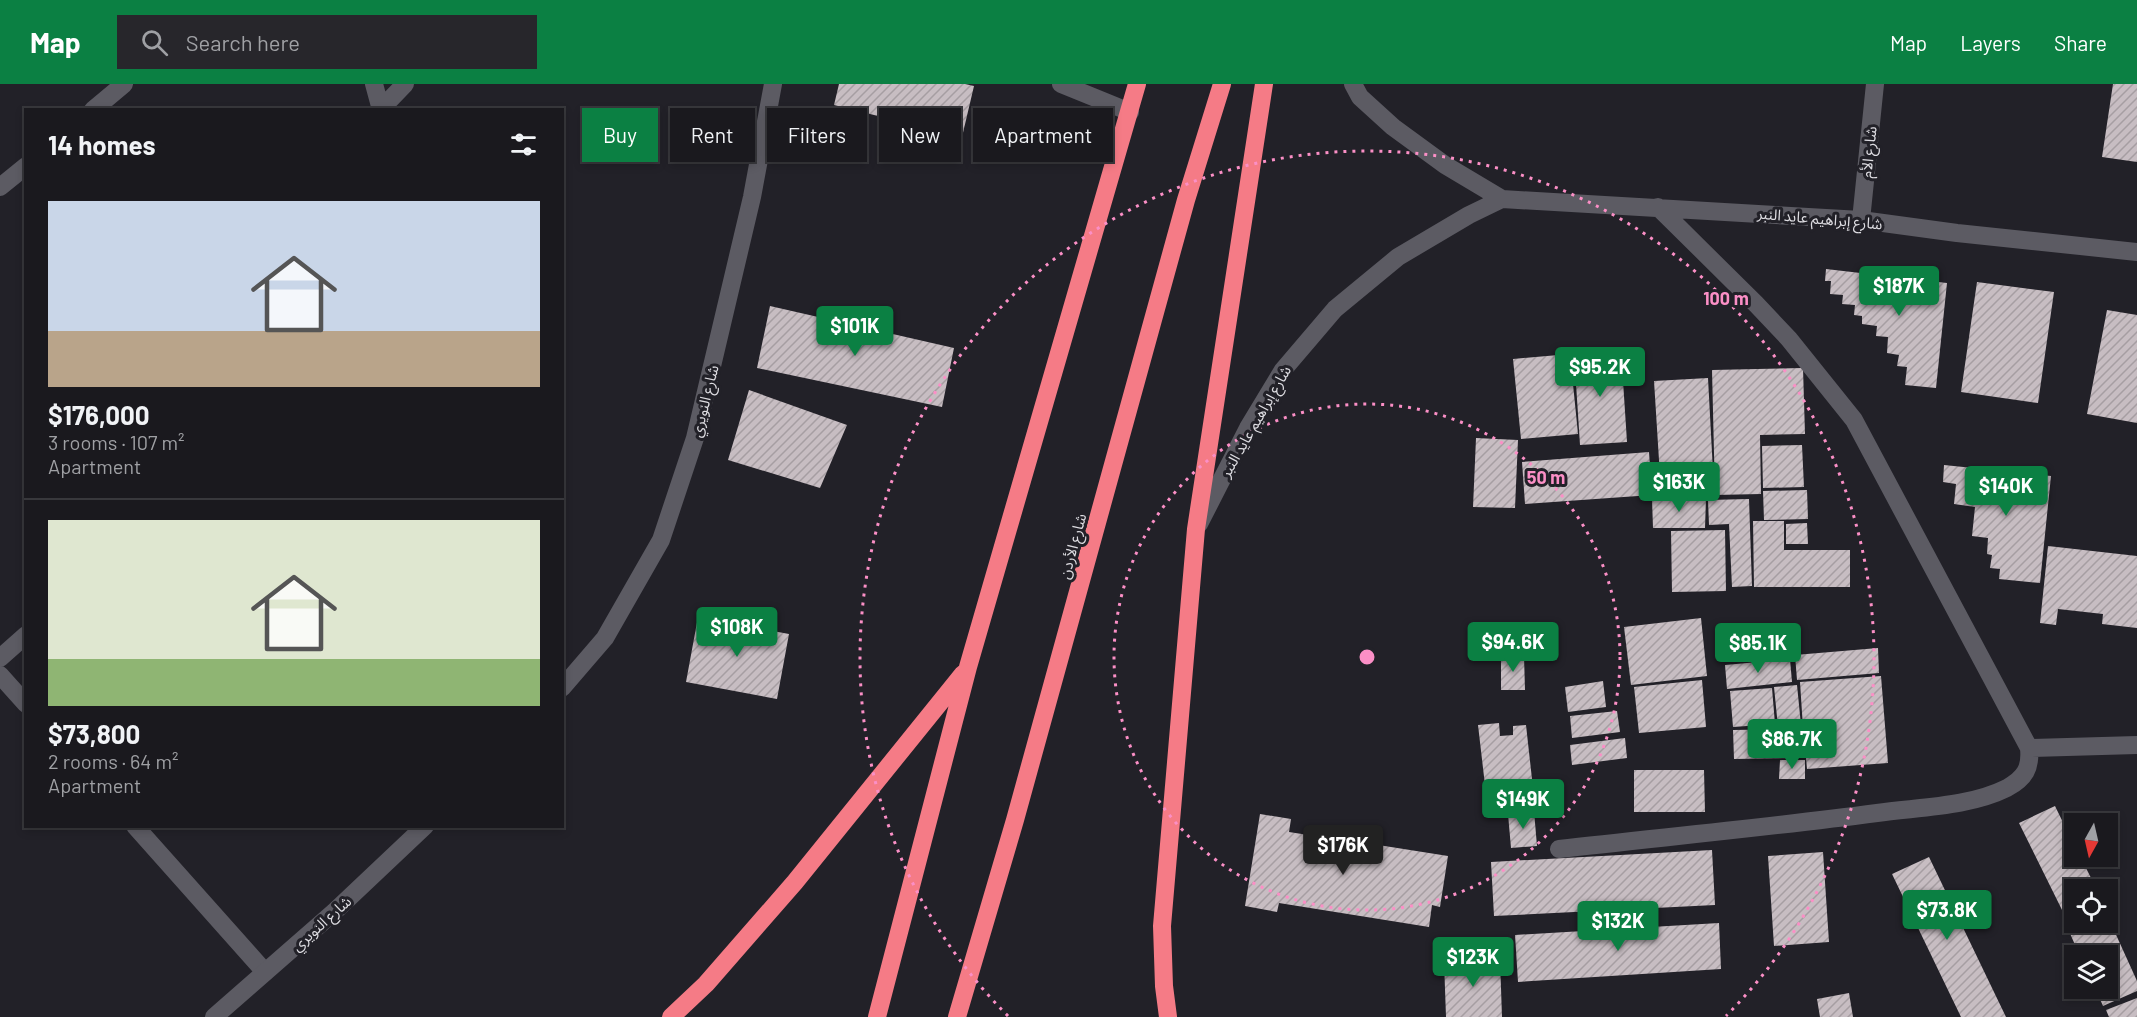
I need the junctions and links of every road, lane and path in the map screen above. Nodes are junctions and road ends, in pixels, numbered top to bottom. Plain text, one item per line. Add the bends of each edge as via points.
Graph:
1 (124, 84) edge
2 (375, 84) edge
3 (405, 84) edge
4 (773, 84) edge
5 (1061, 84) edge
6 (1137, 84) edge
7 (1222, 84) edge
8 (1264, 84) edge
9 (1353, 84) edge
10 (1875, 84) edge
11 (95, 108) edge
12 (381, 108) edge
13 (383, 108) edge
14 (1130, 112) junction
15 (24, 168) edge
16 (0, 187) edge
17 (1502, 199) junction
18 (1658, 207) junction
19 (1861, 220) junction
20 (2137, 252) edge
21 (1196, 529) junction
22 (24, 637) edge
23 (0, 658) edge
24 (968, 668) junction
25 (0, 675) edge
26 (564, 686) edge
27 (24, 702) edge
28 (2137, 745) edge
29 (2029, 748) junction
30 (137, 828) edge
31 (423, 828) edge
32 (1559, 849) dead end
33 (265, 972) junction
34 (214, 1017) edge
35 (671, 1017) edge
36 (877, 1017) edge
37 (957, 1017) edge
38 (1168, 1017) edge

1 - 11 street
2 - 12 street
3 - 13 street
4 - 26 street, شارع النويري via 752,197 695,438 661,540 605,638
5 - 14 street
6 - 14 highway
7 - 37 highway, شارع الأردن
8 - 21 highway
9 - 17 street, شارع إبراهيم عايد النبر via 1360,97 1393,128
10 - 19 street, شارع الأم
14 - 24 highway
15 - 16 street
17 - 18 street, شارع إبراهيم عايد النبر
17 - 21 street, شارع إبراهيم عايد النبر via 1398,257 1335,309 1283,370
18 - 19 street, شارع إبراهيم عايد النبر
18 - 29 street via 1789,339 1854,420
19 - 20 street, شارع إبراهيم عايد النبر
21 - 38 highway via 1163,914
22 - 23 street
24 - 35 highway via 795,882 706,984
24 - 36 highway
25 - 27 street
28 - 29 street
29 - 32 street via 2030,763 2022,777 1981,799
30 - 33 street
31 - 33 street, شارع النويري
33 - 34 street, شارع النويري

